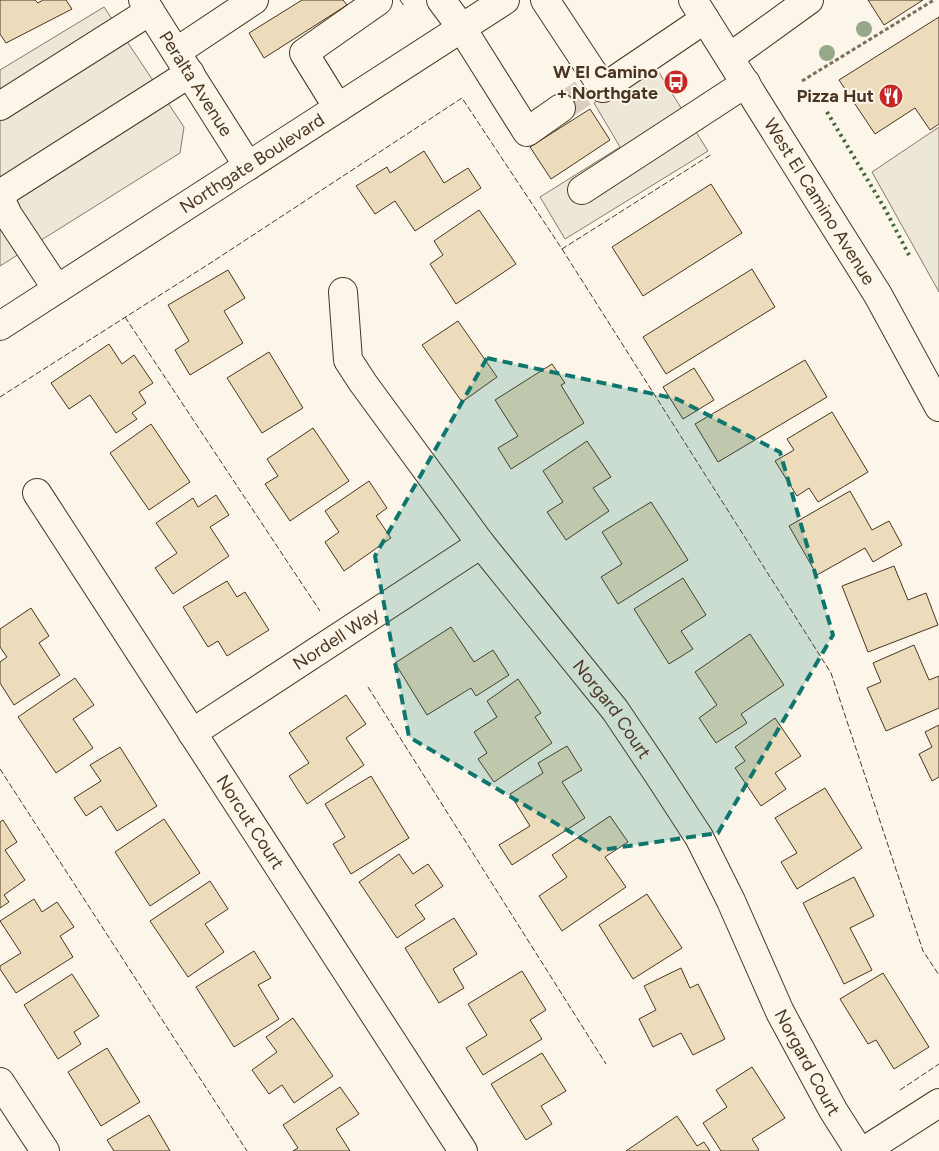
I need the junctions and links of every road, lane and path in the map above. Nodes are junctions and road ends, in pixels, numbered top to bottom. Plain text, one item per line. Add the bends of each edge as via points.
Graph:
1 (254, 0) edge
2 (377, 0) edge
3 (441, 0) edge
4 (505, 0) edge
5 (545, 0) edge
6 (809, 0) edge
7 (934, 0) edge
8 (147, 6) edge
9 (699, 9) edge
10 (461, 27) junction
11 (730, 56) junction
12 (183, 63) junction
13 (802, 81) dead end
14 (746, 83) junction
15 (581, 94) junction
16 (0, 106) edge
17 (338, 108) junction
18 (248, 166) junction
19 (582, 190) dead end
20 (2, 206) edge
21 (57, 289) junction
22 (343, 292) dead end
23 (0, 326) edge
24 (939, 407) edge
25 (37, 493) dead end
26 (481, 544) junction
27 (192, 733) junction
28 (0, 1082) edge
29 (939, 1103) edge
30 (45, 1151) edge
31 (463, 1151) edge
32 (859, 1151) edge
33 (864, 1151) edge

1 - 12 street
2 - 17 street via 304,53
3 - 10 street
4 - 10 street, Northgate Boulevard
5 - 15 street
6 - 11 street
7 - 13 path
8 - 12 street, Peralta Avenue
8 - 16 street
9 - 11 street, West El Camino Avenue
9 - 15 street via 603,88
10 - 15 street via 527,132
10 - 17 street, Northgate Boulevard
11 - 14 street, West El Camino Avenue
12 - 18 street, Peralta Avenue
12 - 20 street
14 - 19 street
14 - 24 street, West El Camino Avenue via 878,295
17 - 18 street, Northgate Boulevard
18 - 21 street, Northgate Boulevard
20 - 21 street
21 - 23 street, Northgate Boulevard
22 - 26 street, Norgard Court via 348,360
25 - 27 street, Norcut Court
26 - 27 street, Nordell Way
26 - 32 street, Norgard Court via 615,710 699,837 780,1012
27 - 31 street, Norcut Court
28 - 30 street
29 - 33 street

